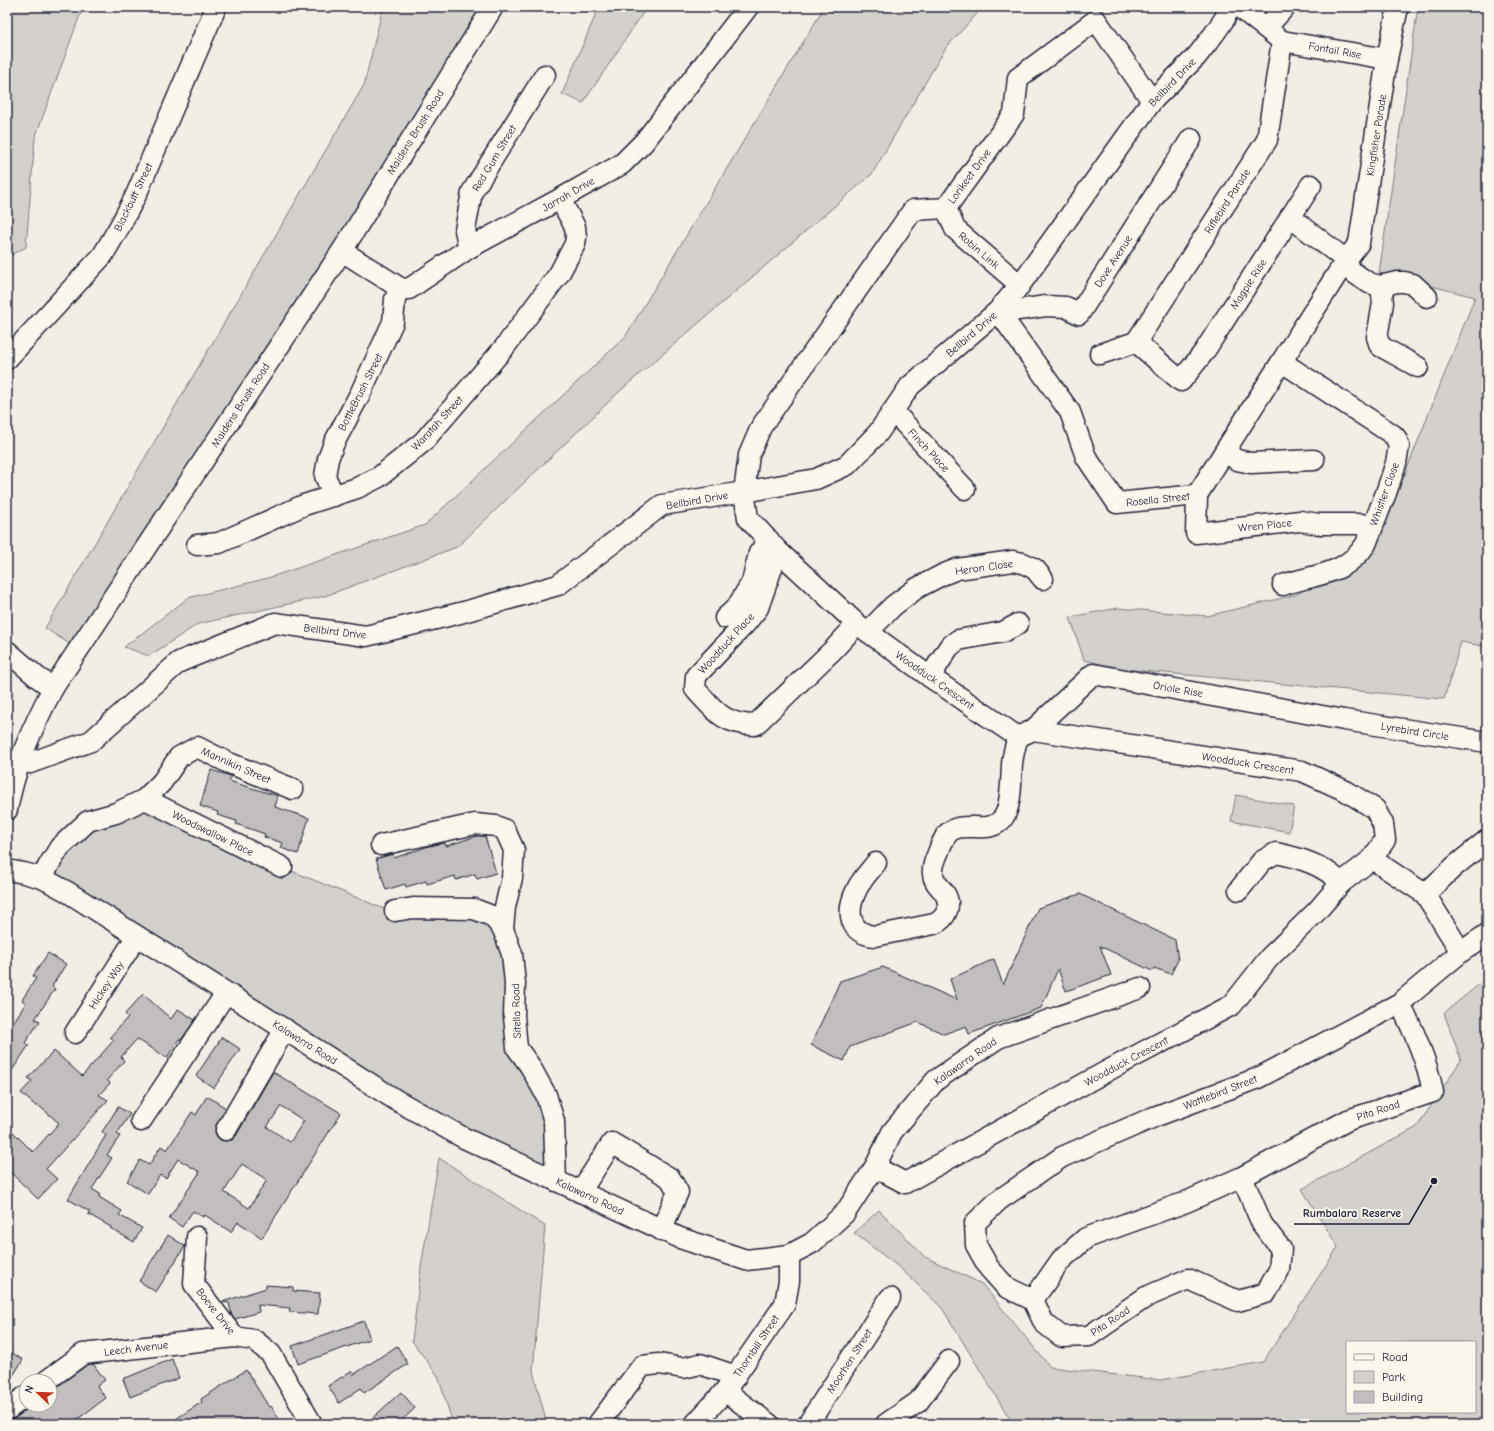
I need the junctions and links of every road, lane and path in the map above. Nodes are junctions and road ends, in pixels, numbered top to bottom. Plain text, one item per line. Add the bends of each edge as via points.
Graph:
1 (216, 7) edge
2 (493, 7) edge
3 (748, 7) edge
4 (1229, 7) edge
5 (1239, 7) edge
6 (1285, 7) edge
7 (1398, 7) edge
8 (1266, 28) junction
9 (1282, 41) junction
10 (1387, 59) junction
11 (545, 75) dead end
12 (1152, 101) junction
13 (1191, 139) dead end
14 (1311, 185) dead end
15 (560, 199) junction
16 (946, 208) junction
17 (1290, 218) junction
18 (469, 248) junction
19 (342, 251) junction
20 (1346, 260) junction
21 (1020, 285) junction
22 (1381, 286) junction
23 (400, 288) junction
24 (1427, 297) dead end
25 (1000, 308) junction
26 (1136, 342) junction
27 (1100, 354) dead end
28 (7, 359) edge
29 (1282, 362) junction
30 (1418, 367) dead end
31 (892, 411) junction
32 (1224, 452) junction
33 (1314, 460) dead end
34 (965, 490) dead end
35 (744, 492) junction
36 (1197, 495) junction
37 (334, 496) junction
38 (1372, 528) junction
39 (197, 545) dead end
40 (773, 546) junction
41 (1043, 579) dead end
42 (1283, 585) dead end
43 (725, 618) dead end
44 (1018, 624) dead end
45 (862, 628) junction
46 (7, 650) edge
47 (930, 677) junction
48 (53, 688) junction
49 (1344, 720) joint
50 (1026, 733) junction
51 (1487, 742) edge
52 (20, 760) junction
53 (293, 789) dead end
54 (145, 799) junction
55 (7, 810) edge
56 (1487, 840) edge
57 (381, 845) dead end
58 (1372, 860) junction
59 (876, 863) dead end
60 (282, 867) dead end
61 (7, 870) edge
62 (42, 878) junction
63 (1341, 883) junction
64 (1239, 890) dead end
65 (1425, 894) junction
66 (395, 911) dead end
67 (504, 929) junction
68 (1487, 934) edge
69 (137, 936) junction
70 (1461, 952) junction
71 (1140, 988) dead end
72 (226, 993) junction
73 (1400, 1003) junction
74 (285, 1030) junction
75 (74, 1033) dead end
76 (142, 1121) dead end
77 (226, 1130) dead end
78 (875, 1167) junction
79 (1242, 1176) junction
80 (556, 1181) junction
81 (580, 1192) junction
82 (661, 1230) junction
83 (197, 1237) dead end
84 (789, 1255) junction
85 (890, 1298) dead end
86 (1034, 1300) junction
87 (234, 1337) junction
88 (950, 1361) dead end
89 (57, 1373) edge
90 (730, 1383) junction
91 (18, 1402) edge
92 (7, 1410) edge
93 (312, 1424) edge
94 (598, 1424) edge
95 (695, 1424) edge
96 (769, 1424) edge
97 (808, 1424) edge
98 (886, 1424) edge

1 - 28 street, Blackbutt Street via 136,195 103,255
2 - 19 street, Maidens Brush Road
3 - 15 street, Jarrah Drive via 644,142 622,164
4 - 12 street, Bellbird Drive via 1214,34 1197,56
5 - 8 street
6 - 8 street
7 - 10 street, Kingfisher Parade
8 - 9 street
9 - 10 street, Fantail Rise
9 - 26 street, Riflebird Parade via 1267,140
10 - 20 street, Kingfisher Parade via 1359,243
11 - 18 street, Red Gum Street via 472,192 465,230
12 - 16 street, Lorikeet Drive via 1096,20 1018,78 1014,114
12 - 21 street, Bellbird Drive
13 - 25 street, Dove Avenue via 1079,314 1066,307 1046,306 1011,311
14 - 17 street, Magpie Rise
15 - 18 street, Jarrah Drive
15 - 37 street, Waratah Street via 575,227 575,244 558,274 504,348 423,442 379,477
16 - 21 street, Robin Link via 955,229
16 - 35 street, Lorikeet Drive via 913,210 826,332 761,427 749,456
17 - 20 street
17 - 26 street, Magpie Rise via 1204,352 1181,381
18 - 23 street, Jarrah Drive via 416,285 409,289
19 - 23 street
19 - 48 street, Maidens Brush Road
20 - 22 street via 1351,271 1373,285
20 - 29 street, Rosella Street
21 - 25 street, Bellbird Drive
22 - 24 street via 1397,282 1413,284
22 - 30 street via 1383,303 1377,337 1380,346
23 - 37 street, BottleBrush Street via 395,299 393,322 389,332 328,459 325,476
25 - 31 street, Bellbird Drive via 910,386
25 - 36 street, Rosella Street via 1070,412 1086,456 1117,503
26 - 27 street
29 - 32 street, Rosella Street
29 - 38 street, Whistler Close via 1396,438 1399,452
31 - 34 street, Finch Place
31 - 35 street, Bellbird Drive via 878,433 847,465 816,479
32 - 33 street via 1237,460 1251,463
32 - 36 street, Rosella Street
35 - 40 street, Woodduck Crescent via 748,518
35 - 52 street, Bellbird Drive via 662,505 558,585 468,611 366,636 275,623 179,662 91,741 30,763
36 - 38 street, Wren Place via 1196,532 1300,521 1319,524 1362,524
37 - 39 street, Waratah Street via 304,505 219,543
38 - 42 street, Whistler Close via 1361,552 1344,566 1326,574
40 - 43 street via 759,552 752,582 737,607
40 - 45 street, Woodduck Crescent
40 - 45 street, Woodduck Place via 758,608 696,676 695,689 726,720 755,725 834,649
41 - 45 street, Heron Close via 1035,569 1013,561 957,569 917,588
44 - 47 street via 1003,632 958,640 949,647
45 - 47 street, Woodduck Crescent
46 - 48 street
47 - 50 street, Woodduck Crescent
48 - 52 street, Maidens Brush Road via 31,730
49 - 50 street, Oriole Rise via 1093,674
49 - 51 street, Lyrebird Circle
50 - 58 street, Woodduck Crescent via 1302,771 1346,791 1375,808 1384,824 1385,840
50 - 59 street via 1013,755 1008,806 1004,817 989,827 960,827 952,830 946,836 934,862 933,875 948,901 948,910 942,920 934,924 875,936 859,931 850,917 853,897
52 - 55 street, Maidens Brush Road
53 - 54 street, Mannikin Street via 197,747 179,757 162,782
54 - 60 street, Woodswallow Place
54 - 62 street, Mannikin Street via 116,813 88,821 60,847
56 - 65 street
57 - 67 street, Sitella Road via 475,824 496,826 505,830 514,850
58 - 63 street, Woodduck Crescent
58 - 65 street
61 - 62 street, Kalawarra Road
62 - 69 street, Kalawarra Road
63 - 64 street via 1336,877 1302,858 1276,853 1262,861
63 - 78 street, Woodduck Crescent via 1269,958 1232,1005 905,1182
65 - 70 street
66 - 67 street, Sitella Road via 413,908 474,909 492,916
67 - 80 street, Sitella Road via 512,954 517,1048 546,1095 554,1121
68 - 70 street, Wattlebird Street
69 - 72 street, Kalawarra Road
69 - 75 street, Hickey Way
70 - 73 street, Wattlebird Street
71 - 78 street, Kalawarra Road via 998,1038 936,1080 892,1132
72 - 74 street, Kalawarra Road
72 - 76 street
73 - 79 street, Pita Road via 1419,1043 1433,1092 1348,1120
73 - 86 street, Wattlebird Street via 1258,1078 1154,1117 1062,1157 999,1200 975,1223 976,1245 989,1268 1006,1287
74 - 77 street
74 - 80 street, Kalawarra Road via 396,1100 464,1138
78 - 84 street, Kalawarra Road via 845,1213 812,1243
79 - 86 street, Pita Road via 1186,1202 1086,1238 1061,1260
79 - 86 street, Pita Road via 1262,1224 1280,1249 1279,1270 1266,1293 1238,1301 1188,1279 1146,1297 1089,1336 1062,1337 1044,1323
80 - 81 street, Kalawarra Road
81 - 82 street, Kalawarra Road
81 - 82 street via 612,1143 670,1178 678,1192
82 - 84 street, Kalawarra Road via 746,1260
83 - 87 street, Boeve Drive via 194,1284
84 - 90 street, Thornbill Street via 790,1281 785,1304
85 - 97 street, Moorhen Street
87 - 89 street, Leech Avenue via 83,1354
87 - 93 street, Boeve Drive via 254,1340 271,1354
88 - 98 street via 918,1402
90 - 94 street via 700,1364 683,1368 659,1364 642,1366
90 - 95 street, Thornbill Street
90 - 96 street
91 - 92 street

